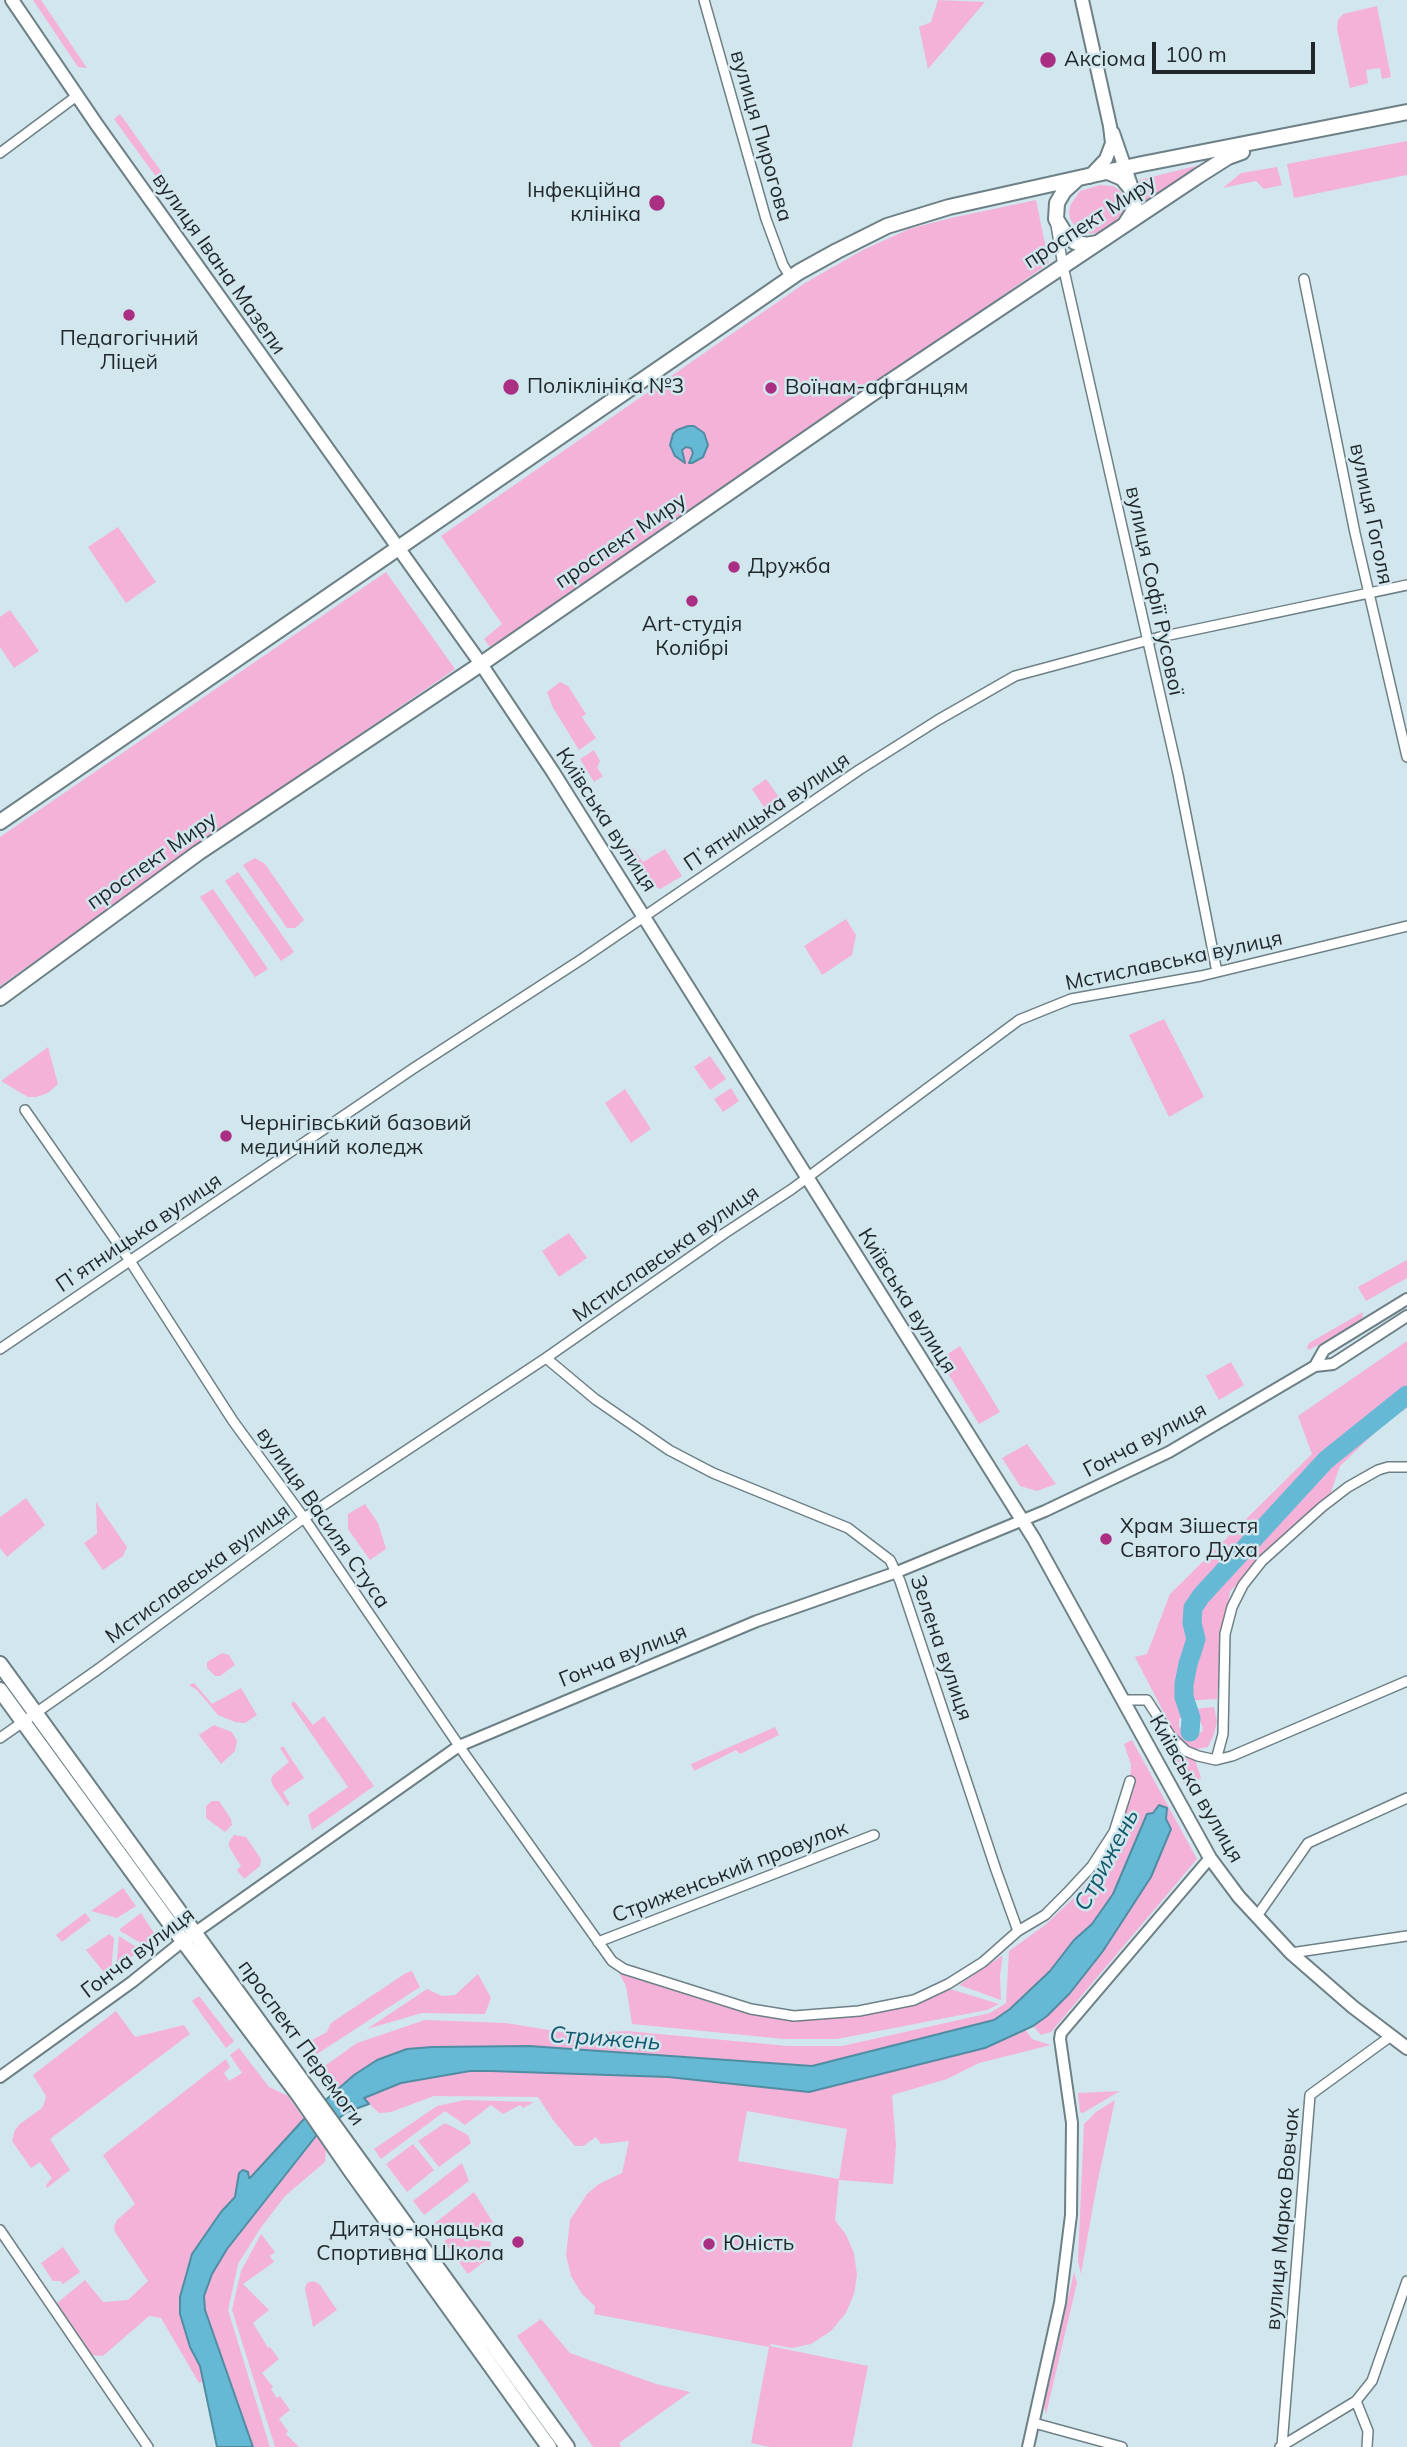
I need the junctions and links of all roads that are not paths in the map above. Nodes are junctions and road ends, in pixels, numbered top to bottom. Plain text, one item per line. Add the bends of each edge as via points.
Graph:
1 (12, 0) edge
2 (704, 0) edge
3 (1082, 0) edge
4 (78, 95) junction
5 (1407, 112) edge
6 (1110, 126) junction
7 (1276, 138) junction
8 (0, 153) edge
9 (1127, 168) junction
10 (1108, 172) junction
11 (1083, 178) junction
12 (1133, 191) junction
13 (1056, 219) junction
14 (1125, 224) junction
15 (1097, 243) junction
16 (1063, 266) junction
17 (791, 278) junction
18 (1304, 279) dead end
19 (398, 548) junction
20 (1407, 585) edge
21 (1370, 592) junction
22 (1147, 640) junction
23 (481, 664) junction
24 (1407, 757) edge
25 (0, 822) edge
26 (645, 916) junction
27 (1407, 926) edge
28 (1217, 972) junction
29 (0, 998) edge
30 (25, 1110) dead end
31 (808, 1178) junction
32 (130, 1261) junction
33 (1407, 1299) edge
34 (1407, 1316) edge
35 (0, 1349) edge
36 (546, 1358) junction
37 (1315, 1366) junction
38 (1407, 1467) edge
39 (304, 1518) junction
40 (1022, 1521) junction
41 (897, 1572) junction
42 (0, 1664) edge
43 (1407, 1681) edge
44 (0, 1690) edge
45 (1125, 1700) junction
46 (29, 1718) junction
47 (0, 1738) edge
48 (459, 1746) junction
49 (1216, 1760) junction
50 (1130, 1781) dead end
51 (1407, 1798) edge
52 (874, 1835) dead end
53 (1210, 1858) junction
54 (1256, 1916) junction
55 (1018, 1931) junction
56 (1407, 1936) edge
57 (188, 1937) junction
58 (598, 1942) junction
59 (1291, 1953) junction
60 (1391, 2036) junction
61 (1407, 2048) edge
62 (0, 2077) edge
63 (340, 2141) junction
64 (0, 2230) edge
65 (1407, 2281) edge
66 (1356, 2401) junction
67 (1034, 2423) junction
68 (1281, 2446) edge
69 (148, 2447) edge
70 (549, 2447) edge
71 (567, 2447) edge
72 (1028, 2447) edge
73 (1122, 2447) edge
74 (1367, 2447) edge

1 - 4 main road, вулиця Івана Мазепи
2 - 17 street, вулиця Пирогова via 766,219
3 - 6 main road
4 - 8 street
4 - 19 main road, вулиця Івана Мазепи
5 - 7 main road, проспект Миру
6 - 9 main road
6 - 11 main road via 1112,143 1106,159
7 - 9 main road, проспект Миру
7 - 14 main road, проспект Миру via 1228,158
9 - 10 main road, проспект Миру
9 - 12 main road
10 - 11 main road, проспект Миру
10 - 12 main road via 1122,178
11 - 13 main road via 1064,191
11 - 17 main road, проспект Миру via 949,207 887,226
12 - 14 main road via 1133,212
13 - 15 main road via 1075,242
13 - 16 street, вулиця Софії Русової
14 - 15 main road, проспект Миру
15 - 16 main road, проспект Миру
16 - 22 street, вулиця Софії Русової
16 - 23 main road, проспект Миру
17 - 19 main road, проспект Миру
18 - 21 street, вулиця Гоголя
19 - 23 main road, Київська вулиця
19 - 25 main road, проспект Миру
20 - 21 street, Пʼятницька вулиця
21 - 22 street, Пʼятницька вулиця
21 - 24 street, вулиця Гоголя
22 - 26 street, Пʼятницька вулиця via 1015,676 859,770
22 - 28 street, вулиця Софії Русової
23 - 26 main road, Київська вулиця
23 - 29 main road, проспект Миру via 198,853
26 - 31 main road, Київська вулиця
26 - 32 street, Пʼятницька вулиця
27 - 28 street, Мстиславська вулиця
28 - 31 street, Мстиславська вулиця via 1071,999 1019,1020
30 - 32 street, вулиця Василя Стуса
31 - 36 street, Мстиславська вулиця
31 - 40 main road, Київська вулиця
32 - 35 street, Пʼятницька вулиця
32 - 39 street, вулиця Василя Стуса via 233,1421
33 - 37 street, Гонча вулиця via 1324,1350
34 - 37 street, Гонча вулиця via 1333,1364
36 - 39 street, Мстиславська вулиця
36 - 41 street, Зелена вулиця via 669,1450 713,1473 848,1528 890,1560
37 - 40 street, Гонча вулиця via 1169,1452
38 - 49 street via 1378,1470 1348,1487 1262,1560 1243,1585 1224,1633 1223,1734
39 - 46 street, Мстиславська вулиця
39 - 48 street, вулиця Василя Стуса
40 - 41 street, Гонча вулиця
40 - 45 main road, Київська вулиця
41 - 48 street, Гонча вулиця via 757,1621
41 - 55 street, Зелена вулиця
42 - 46 main road, проспект Перемоги
43 - 49 street
44 - 46 main road, проспект Перемоги
45 - 49 street via 1147,1700 1186,1751
45 - 53 main road, Київська вулиця
46 - 47 street, Мстиславська вулиця
46 - 57 main road, проспект Перемоги
48 - 57 street, Гонча вулиця
48 - 58 street, вулиця Василя Стуса
50 - 55 street, вулиця Василя Стуса via 1114,1832 1092,1866 1045,1915
51 - 54 street via 1308,1843
52 - 58 street, Стриженський провулок
53 - 54 main road, Київська вулиця
53 - 67 street via 1061,2033 1072,2123 1072,2196 1060,2303
54 - 59 main road, Київська вулиця
55 - 58 street, вулиця Василя Стуса via 974,1968 914,2000 859,2011 794,2016 751,2009 624,1969
56 - 59 street
57 - 62 street, Гонча вулиця
57 - 63 main road, проспект Перемоги
59 - 60 main road, Київська вулиця
60 - 61 main road, Київська вулиця
60 - 68 street, вулиця Марко Вовчок via 1310,2095
63 - 70 main road, проспект Перемоги via 351,2171
63 - 71 main road, проспект Перемоги
64 - 69 street
65 - 66 street via 1382,2358
66 - 68 street
66 - 74 street via 1368,2431
67 - 72 street
67 - 73 street

